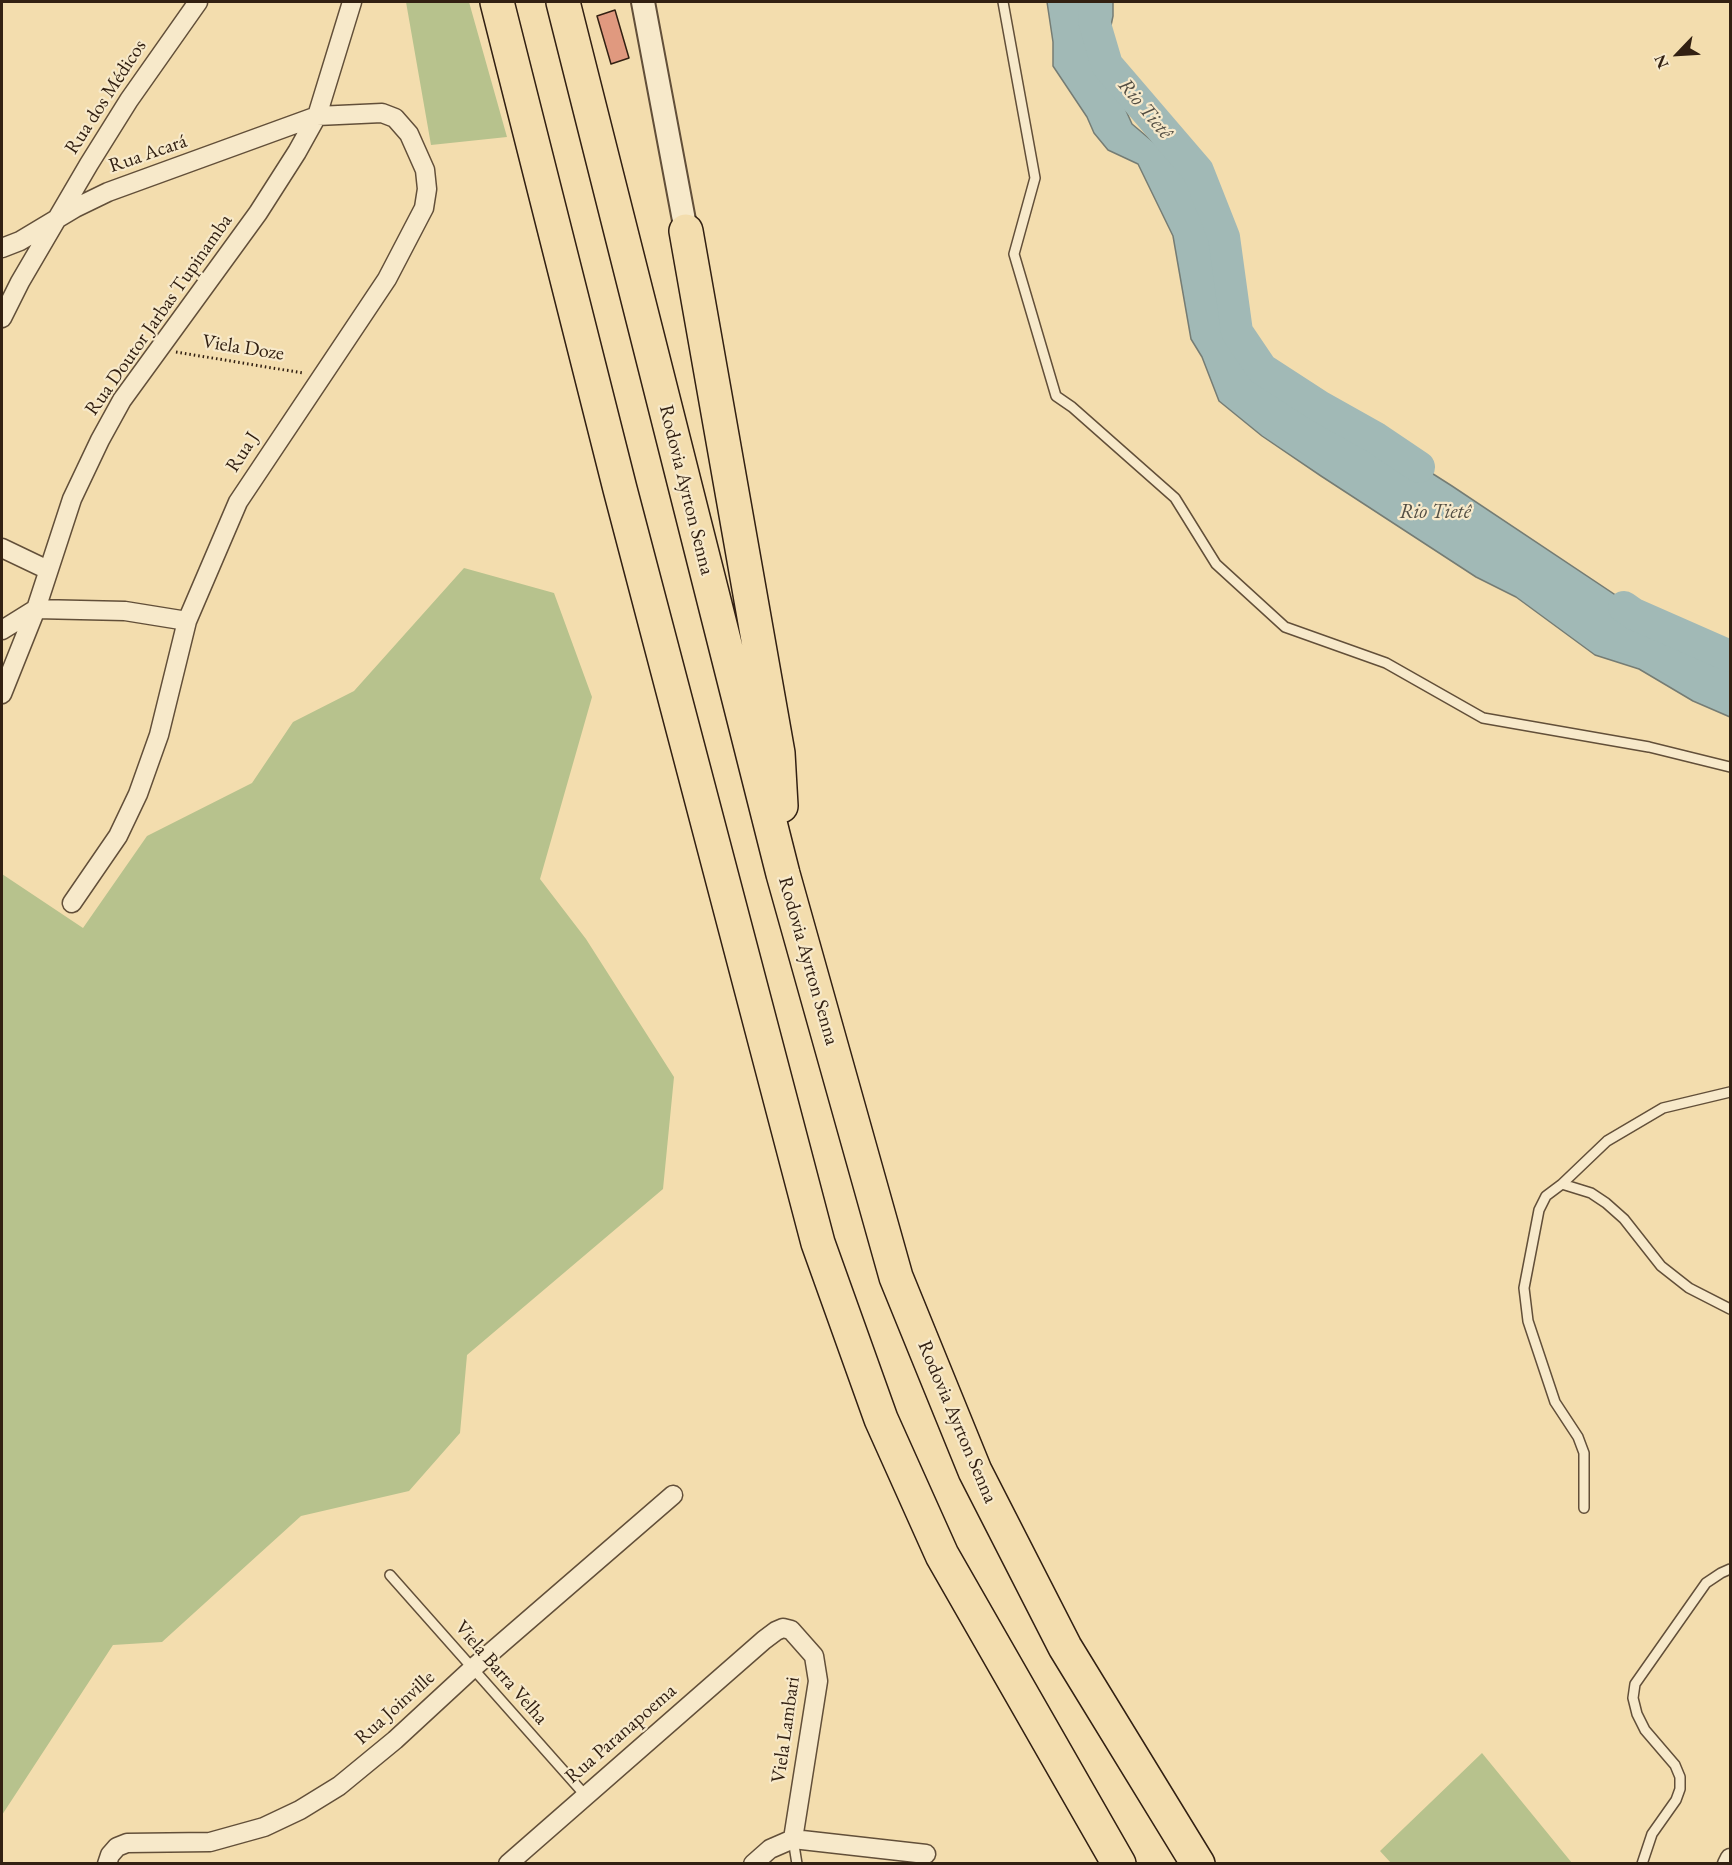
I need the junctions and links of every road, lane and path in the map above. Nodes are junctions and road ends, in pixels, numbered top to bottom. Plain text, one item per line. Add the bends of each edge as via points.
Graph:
1 (198, 2) edge
2 (351, 2) edge
3 (497, 2) edge
4 (563, 2) edge
5 (632, 2) edge
6 (643, 2) edge
7 (1003, 2) edge
8 (656, 76) junction
9 (317, 116) junction
10 (56, 219) junction
11 (686, 231) joint
12 (2, 248) edge
13 (2, 318) edge
14 (159, 350) junction
15 (322, 376) junction
16 (2, 548) edge
17 (48, 570) junction
18 (36, 609) junction
19 (187, 621) junction
20 (2, 630) edge
21 (2, 694) edge
22 (1731, 767) edge
23 (783, 874) junction
24 (72, 903) dead end
25 (1731, 1092) edge
26 (1562, 1184) junction
27 (1731, 1309) edge
28 (673, 1495) dead end
29 (1584, 1508) dead end
30 (1731, 1569) edge
31 (390, 1575) dead end
32 (764, 1640) joint
33 (473, 1668) junction
34 (585, 1796) junction
35 (793, 1839) junction
36 (926, 1854) dead end
37 (1731, 1858) edge
38 (107, 1863) edge
39 (508, 1863) edge
40 (753, 1863) edge
41 (797, 1863) edge
42 (1119, 1863) edge
43 (1198, 1863) edge
44 (1642, 1863) edge
45 (1727, 1863) edge

1 - 10 street, Rua dos Médicos via 129,100
2 - 9 street, Rua Doutor Jarbas Tupinamba
3 - 42 highway via 818,1243 881,1419 942,1555
4 - 23 highway, Rodovia Ayrton Senna
5 - 8 street
6 - 8 street
7 - 22 lane via 1035,178 1014,254 1056,396 1175,498 1216,564 1285,627 1386,663 1483,718 1649,747
8 - 11 street
9 - 10 street, Rua Acará via 108,192
9 - 14 street, Rua Doutor Jarbas Tupinamba via 258,213
9 - 15 street, Rua J via 382,113 395,118 419,153 427,189 424,208 387,279
10 - 12 street, Rua Acará
10 - 13 street, Rua dos Médicos
11 - 23 highway via 778,753
14 - 15 path, Viela Doze
14 - 17 street, Rua Doutor Jarbas Tupinamba via 122,400 100,440 72,500
15 - 19 street, Rua J via 238,502
16 - 17 street
17 - 18 street, Rua Doutor Jarbas Tupinamba
18 - 19 street via 125,610
18 - 20 street
18 - 21 street, Rua Doutor Jarbas Tupinamba
19 - 24 street, Rua J via 159,735 138,794 118,836
23 - 43 highway, Rodovia Ayrton Senna via 896,1277 975,1471 1065,1647
25 - 26 lane via 1662,1108 1608,1141
26 - 27 lane via 1591,1193 1606,1203 1661,1266 1689,1288
26 - 29 lane via 1546,1196 1539,1210 1524,1288 1528,1321 1555,1402 1584,1453
28 - 33 street, Rua Joinville
30 - 44 lane via 1706,1583 1635,1684 1637,1714 1680,1777 1676,1800 1652,1834
31 - 33 lane, Viela Barra Velha
32 - 34 street, Rua Paranapoema
32 - 35 street, Viela Lambari via 783,1628 791,1630 814,1656 817,1669
33 - 34 lane, Viela Barra Velha
33 - 38 street, Rua Joinville via 339,1786 300,1810 264,1827 210,1842 127,1843 117,1848
34 - 39 street, Rua Paranapoema
35 - 36 street
35 - 40 street
35 - 41 lane
37 - 45 street

